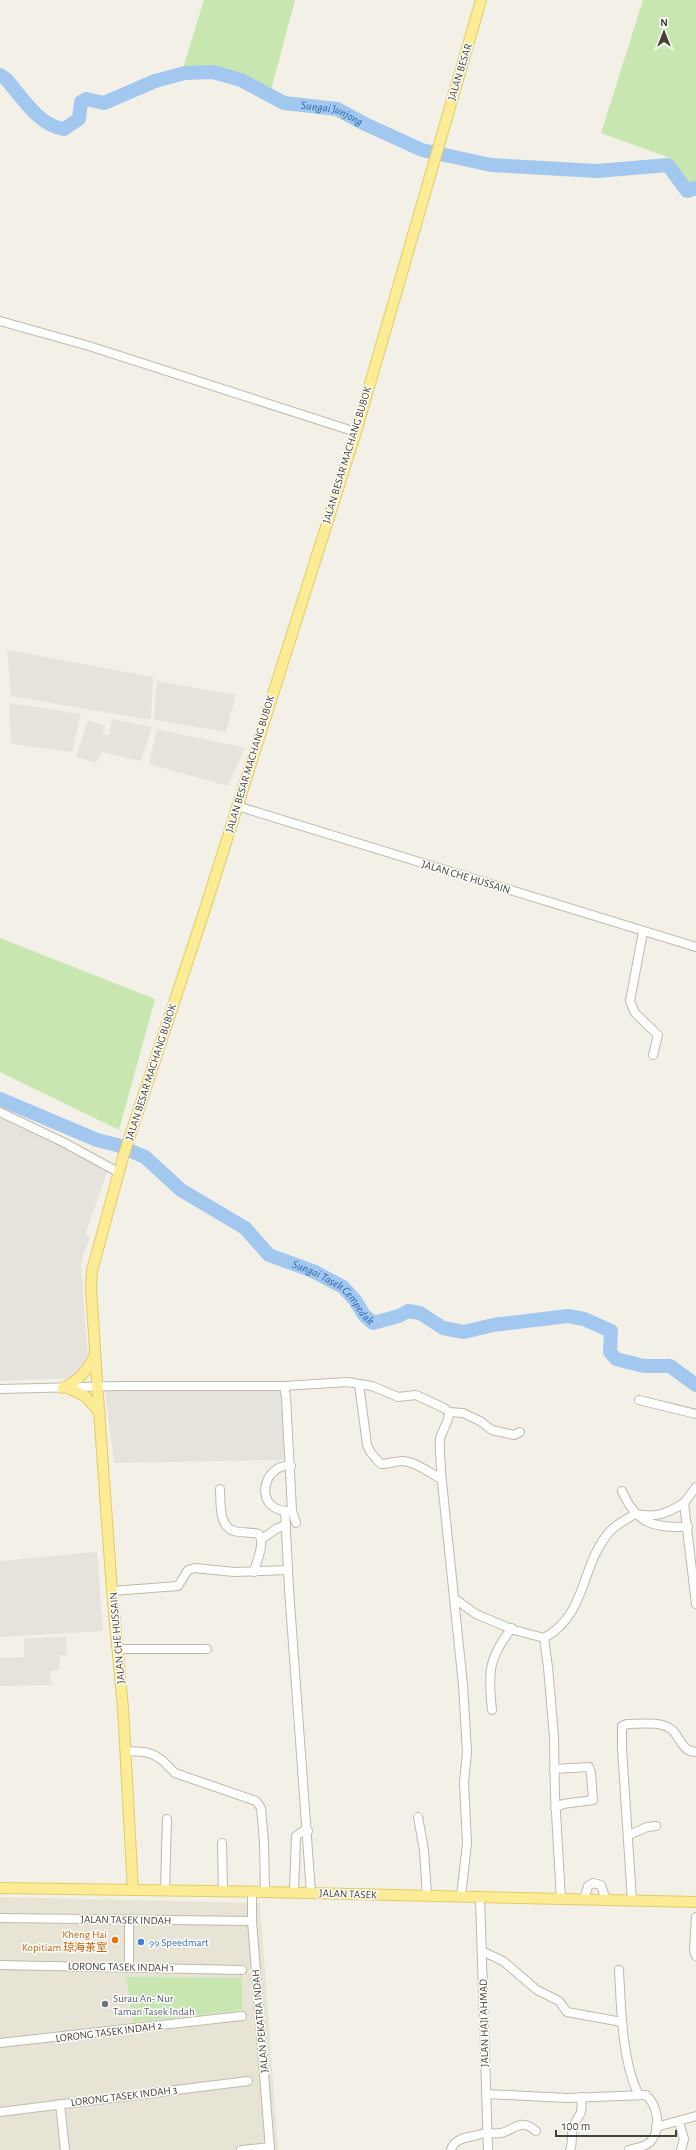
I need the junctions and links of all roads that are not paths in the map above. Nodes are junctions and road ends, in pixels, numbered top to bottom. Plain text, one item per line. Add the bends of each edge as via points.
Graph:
1 (481, 0) edge
2 (438, 144) joint
3 (0, 321) edge
4 (356, 432) junction
5 (237, 806) junction
6 (643, 932) junction
7 (696, 947) edge
8 (653, 1055) dead end
9 (0, 1112) edge
10 (118, 1172) junction
11 (96, 1354) junction
12 (359, 1384) junction
13 (284, 1386) junction
14 (98, 1387) junction
15 (66, 1388) junction
16 (0, 1389) edge
17 (639, 1400) dead end
18 (449, 1412) junction
19 (100, 1413) junction
20 (696, 1414) edge
21 (520, 1432) dead end
22 (290, 1466) junction
23 (441, 1479) junction
24 (696, 1487) edge
25 (220, 1489) dead end
26 (622, 1491) dead end
27 (684, 1504) junction
28 (289, 1511) junction
29 (635, 1514) junction
30 (296, 1523) dead end
31 (286, 1526) junction
32 (688, 1527) junction
33 (262, 1539) junction
34 (288, 1570) junction
35 (254, 1572) junction
36 (112, 1591) junction
37 (455, 1599) junction
38 (696, 1604) edge
39 (512, 1628) junction
40 (544, 1638) junction
41 (119, 1649) junction
42 (207, 1649) dead end
43 (492, 1710) dead end
44 (126, 1751) junction
45 (696, 1752) edge
46 (554, 1769) junction
47 (556, 1808) junction
48 (418, 1817) dead end
49 (167, 1819) dead end
50 (656, 1826) dead end
51 (308, 1831) junction
52 (629, 1835) junction
53 (222, 1843) dead end
54 (0, 1888) edge
55 (133, 1890) junction
56 (165, 1890) junction
57 (223, 1891) junction
58 (252, 1892) junction
59 (265, 1892) junction
60 (294, 1892) junction
61 (311, 1893) junction
62 (427, 1896) junction
63 (461, 1896) junction
64 (480, 1897) junction
65 (561, 1899) junction
66 (584, 1900) junction
67 (606, 1900) junction
68 (632, 1901) junction
69 (696, 1902) edge
70 (696, 1917) edge
71 (0, 1918) edge
72 (129, 1920) junction
73 (252, 1921) junction
74 (482, 1951) junction
75 (696, 1956) edge
76 (0, 1965) edge
77 (130, 1967) junction
78 (242, 1970) dead end
79 (619, 1970) dead end
80 (242, 2016) dead end
81 (622, 2022) junction
82 (0, 2043) edge
83 (248, 2081) dead end
84 (486, 2094) junction
85 (640, 2095) junction
86 (581, 2097) junction
87 (60, 2104) junction
88 (0, 2112) edge
89 (696, 2116) edge
90 (679, 2122) junction
91 (656, 2127) junction
92 (536, 2130) dead end
93 (487, 2132) junction
94 (270, 2148) edge
95 (65, 2150) edge
96 (241, 2150) edge
97 (451, 2150) edge
98 (488, 2150) edge
99 (570, 2150) edge
100 (629, 2150) edge
101 (681, 2150) edge

1 - 2 main road, JALAN BESAR
2 - 4 main road, JALAN BESAR MACHANG BUBOK
3 - 4 street via 89,346
4 - 5 main road, JALAN BESAR MACHANG BUBOK
5 - 6 street, JALAN CHE HUSSAIN
5 - 10 main road, JALAN BESAR MACHANG BUBOK
6 - 7 street, JALAN CHE HUSSAIN
6 - 8 street via 630,1001 635,1013 658,1035
9 - 10 street
10 - 11 main road, JALAN BESAR MACHANG BUBOK via 92,1271
11 - 14 main road, JALAN BESAR MACHANG BUBOK
11 - 15 main road via 84,1375
12 - 13 street
12 - 18 street via 372,1386 398,1397 416,1395
12 - 23 street via 367,1445 371,1453 381,1464 408,1462
13 - 14 street
13 - 22 street
14 - 15 street
14 - 19 main road, JALAN CHE HUSSAIN
15 - 16 street
15 - 19 main road via 85,1396
17 - 20 street
18 - 21 street via 463,1413 492,1430 514,1435
18 - 23 street via 440,1441
19 - 36 main road, JALAN CHE HUSSAIN
22 - 28 street
22 - 28 street via 278,1468 271,1473 266,1485 265,1499 268,1504
23 - 37 street
24 - 27 street
25 - 33 street via 223,1522 227,1528 259,1534
26 - 29 street
27 - 29 street via 650,1517
27 - 32 street
28 - 30 street
28 - 31 street
29 - 32 street via 657,1526
29 - 40 street via 606,1535 588,1570 579,1600 567,1620
31 - 33 street via 276,1529
31 - 34 street
32 - 38 street
33 - 35 street
34 - 35 street
34 - 51 street
35 - 36 street via 195,1568 188,1570 178,1586
36 - 41 main road, JALAN CHE HUSSAIN
37 - 39 street via 476,1614
37 - 63 street via 467,1752 464,1782 467,1843
39 - 40 street
39 - 43 street via 493,1656 490,1674
40 - 46 street via 550,1683
41 - 42 street
41 - 44 main road, JALAN CHE HUSSAIN
44 - 55 main road, JALAN CHE HUSSAIN
44 - 59 street via 154,1755 175,1773 256,1801 261,1808
45 - 52 street via 686,1749 671,1729 660,1724 622,1726
46 - 47 street
46 - 47 street via 589,1767 593,1786 593,1800 563,1804
47 - 65 street
48 - 62 street via 424,1850
49 - 56 street
50 - 52 street
51 - 60 street via 302,1831 296,1836
51 - 61 street
52 - 68 street
53 - 57 street
54 - 55 main road, JALAN TASEK
55 - 56 main road, JALAN TASEK
56 - 57 main road, JALAN TASEK
57 - 58 main road, JALAN TASEK
58 - 59 main road, JALAN TASEK
58 - 73 street, JALAN PEKATRA INDAH
59 - 60 main road, JALAN TASEK
60 - 61 main road, JALAN TASEK
61 - 62 main road, JALAN TASEK
62 - 63 main road, JALAN TASEK
63 - 64 main road, JALAN TASEK
64 - 65 main road, JALAN TASEK
64 - 74 street, JALAN HAJI AHMAD
65 - 66 main road, JALAN TASEK
66 - 67 main road, JALAN TASEK
66 - 67 street via 588,1886 597,1883 601,1885
67 - 68 main road, JALAN TASEK
68 - 69 main road, JALAN TASEK
70 - 75 street
71 - 72 street, JALAN TASEK INDAH
72 - 73 street, JALAN TASEK INDAH
72 - 77 street
73 - 94 street, JALAN PEKATRA INDAH
74 - 81 street via 503,1962 537,1990 559,2001 567,2012
74 - 84 street, JALAN HAJI AHMAD
76 - 77 street, LORONG TASEK INDAH 1
77 - 78 street, LORONG TASEK INDAH 1
79 - 81 street
80 - 82 street, LORONG TASEK INDAH 2
81 - 85 street via 628,2058
83 - 87 street, LORONG TASEK INDAH 3
84 - 86 street
84 - 93 street, JALAN HAJI AHMAD
85 - 86 street
85 - 91 street via 646,2095 655,2107
86 - 99 street via 583,2111 573,2129
87 - 88 street, LORONG TASEK INDAH 3
87 - 95 street
89 - 90 street
90 - 91 street
90 - 101 street via 684,2138
91 - 100 street via 650,2142
92 - 93 street via 527,2123 521,2123 504,2134
93 - 97 street via 456,2141
93 - 98 street, JALAN HAJI AHMAD
94 - 96 street

